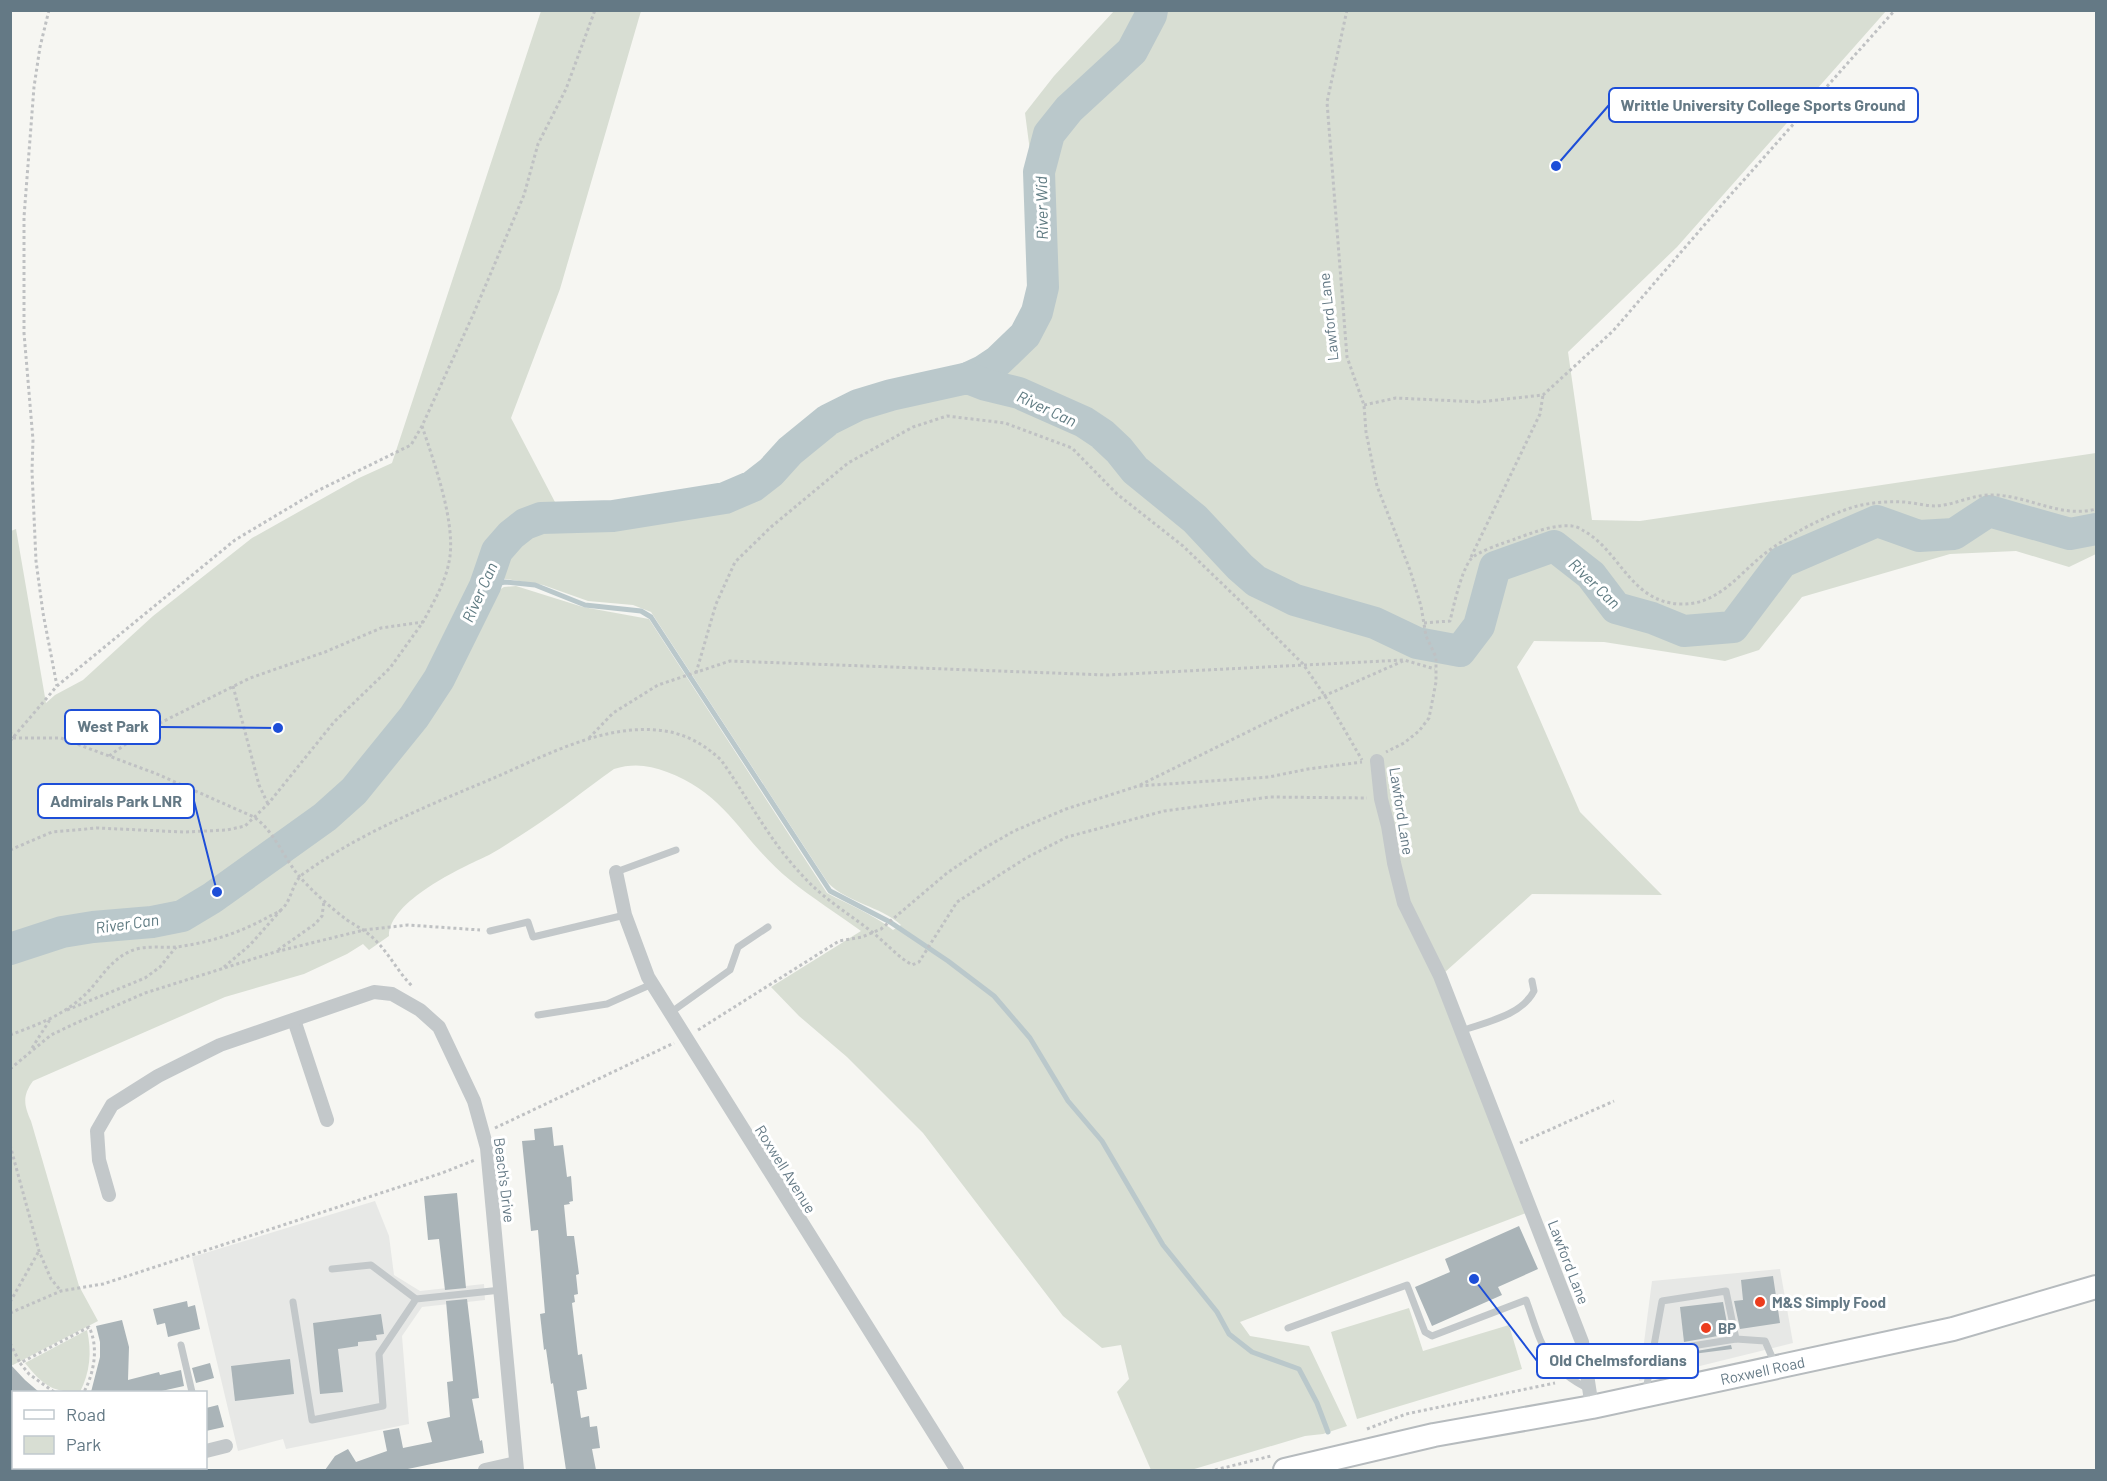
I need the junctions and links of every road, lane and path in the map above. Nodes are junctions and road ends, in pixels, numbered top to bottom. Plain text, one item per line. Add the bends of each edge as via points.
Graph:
1 (49, 10) edge
2 (595, 10) edge
3 (1347, 10) edge
4 (1895, 10) edge
5 (1543, 395) junction
6 (1364, 405) junction
7 (422, 426) junction
8 (2097, 508) edge
9 (1471, 559) junction
10 (423, 622) junction
11 (1424, 623) junction
12 (1404, 660) junction
13 (1303, 664) junction
14 (1435, 669) junction
15 (696, 673) junction
16 (57, 686) junction
17 (233, 686) junction
18 (1325, 696) junction
19 (10, 731) edge
20 (12, 739) edge
21 (588, 740) junction
22 (109, 756) junction
23 (1370, 761) junction
24 (1138, 786) junction
25 (1382, 799) junction
26 (268, 804) junction
27 (254, 818) junction
28 (10, 850) edge
29 (676, 850) dead end
30 (616, 872) joint
31 (300, 876) junction
32 (324, 901) junction
33 (283, 909) junction
34 (625, 915) junction
35 (768, 927) dead end
36 (364, 930) junction
37 (490, 931) joint
38 (873, 933) junction
39 (176, 946) junction
40 (275, 952) junction
41 (223, 968) junction
42 (1532, 981) dead end
43 (652, 984) junction
44 (420, 1010) junction
45 (60, 1013) junction
46 (670, 1013) junction
47 (538, 1016) dead end
48 (52, 1017) junction
49 (294, 1020) junction
50 (1461, 1031) junction
51 (10, 1035) edge
52 (29, 1052) junction
53 (10, 1069) edge
54 (1614, 1101) dead end
55 (327, 1120) dead end
56 (10, 1145) edge
57 (487, 1148) junction
58 (1507, 1148) junction
59 (109, 1195) dead end
60 (39, 1251) junction
61 (332, 1269) dead end
62 (2097, 1287) edge
63 (501, 1290) junction
64 (61, 1291) junction
65 (416, 1299) junction
66 (10, 1302) edge
67 (293, 1302) dead end
68 (10, 1313) edge
69 (1288, 1328) dead end
70 (1736, 1339) junction
71 (10, 1343) edge
72 (181, 1345) dead end
73 (1654, 1352) junction
74 (20, 1363) junction
75 (1776, 1368) junction
76 (53, 1391) edge
77 (84, 1391) edge
78 (192, 1391) edge
79 (1645, 1396) junction
80 (1591, 1398) junction
81 (226, 1446) dead end
82 (207, 1451) edge
83 (517, 1467) edge
84 (485, 1470) edge
85 (957, 1470) edge
86 (1285, 1470) edge

1 - 16 path via 34,87 26,194 24,333 33,440 36,561
2 - 7 path via 566,89 538,144 524,195
3 - 6 path, Lawford Lane via 1327,102 1347,357
4 - 5 path via 1613,331
5 - 6 path via 1479,402 1396,398
5 - 9 path via 1540,414
6 - 11 path, Lawford Lane via 1377,486 1410,570
7 - 10 path via 441,483 451,540 449,562
7 - 16 path via 411,445 316,491 235,540
8 - 9 path via 2085,512 2056,509 1990,495 1936,506 1873,502 1801,530 1764,554 1718,595 1679,604 1643,590 1603,545 1574,525 1538,530
9 - 11 path via 1450,621
10 - 17 path via 381,628
10 - 26 path via 390,668 334,722
11 - 14 path, Lawford Lane via 1436,657
12 - 13 path
12 - 14 path
12 - 18 path
13 - 15 path via 1107,675 730,662
13 - 15 path via 1183,546 1117,494 1072,448 1005,423 947,416 913,427 848,463 735,562 716,604
13 - 18 path
14 - 23 path, Lawford Lane via 1429,718 1404,743
15 - 21 path via 658,685 613,712
16 - 20 path
17 - 22 path via 144,731
17 - 26 path via 259,785
18 - 23 path
18 - 24 path
19 - 20 path
20 - 22 path via 61,738
21 - 31 path via 404,816
21 - 38 path via 621,732 656,730 699,742 721,760 801,874 826,899
22 - 27 path
23 - 24 path via 1269,777
23 - 25 street, Lawford Lane
24 - 38 path via 1066,809 981,849
25 - 38 path via 1270,797 1164,811 1067,837 1026,858 957,902 919,962 912,965
25 - 50 street, Lawford Lane via 1404,903 1440,976
26 - 27 path
27 - 28 path via 245,826 227,830 97,828 52,832
27 - 31 path via 264,825
29 - 30 lane
30 - 34 street, Roxwell Avenue
31 - 32 path
31 - 33 path
32 - 36 path
32 - 40 path via 315,924
33 - 39 path via 228,934
33 - 41 path
34 - 37 lane via 533,937 528,922
34 - 43 street, Roxwell Avenue
35 - 46 lane via 738,947 730,970
36 - 37 path via 408,925
36 - 40 path
36 - 44 path via 416,990
39 - 45 path via 160,967 145,978
39 - 45 path via 134,949 116,958 79,1001
40 - 41 path
41 - 52 path via 145,993 74,1023
42 - 50 lane via 1534,991 1519,1008
43 - 46 street, Roxwell Avenue
43 - 47 lane via 607,1004
44 - 49 street, Beach's Drive via 392,994 374,993
44 - 57 street, Beach's Drive via 439,1027 474,1101
45 - 48 path
46 - 85 street, Roxwell Avenue
48 - 51 path
48 - 52 path
49 - 55 street
49 - 59 street, Beach's Drive via 219,1045 111,1105 97,1131 99,1160
50 - 58 street, Lawford Lane
52 - 53 path
54 - 58 path
56 - 60 path
57 - 63 street, Beach's Drive
57 - 64 path via 479,1159 442,1173 103,1284
58 - 80 street, Lawford Lane via 1582,1342
60 - 64 path
60 - 66 path
61 - 65 lane via 371,1265
62 - 75 main road, Roxwell Road via 1953,1329
63 - 65 lane
63 - 83 street, Beach's Drive
64 - 68 path
65 - 67 lane via 379,1354 383,1406 312,1420
69 - 80 lane via 1407,1285 1425,1332 1432,1336 1526,1300 1545,1351 1558,1370
70 - 73 lane
70 - 73 lane via 1726,1291 1662,1301
70 - 75 lane via 1765,1341
71 - 74 path
72 - 78 lane
73 - 79 lane
74 - 76 path
74 - 77 path via 88,1327 94,1359
75 - 79 main road, Roxwell Road
79 - 80 main road, Roxwell Road
80 - 86 main road, Roxwell Road
81 - 82 street
83 - 84 street

